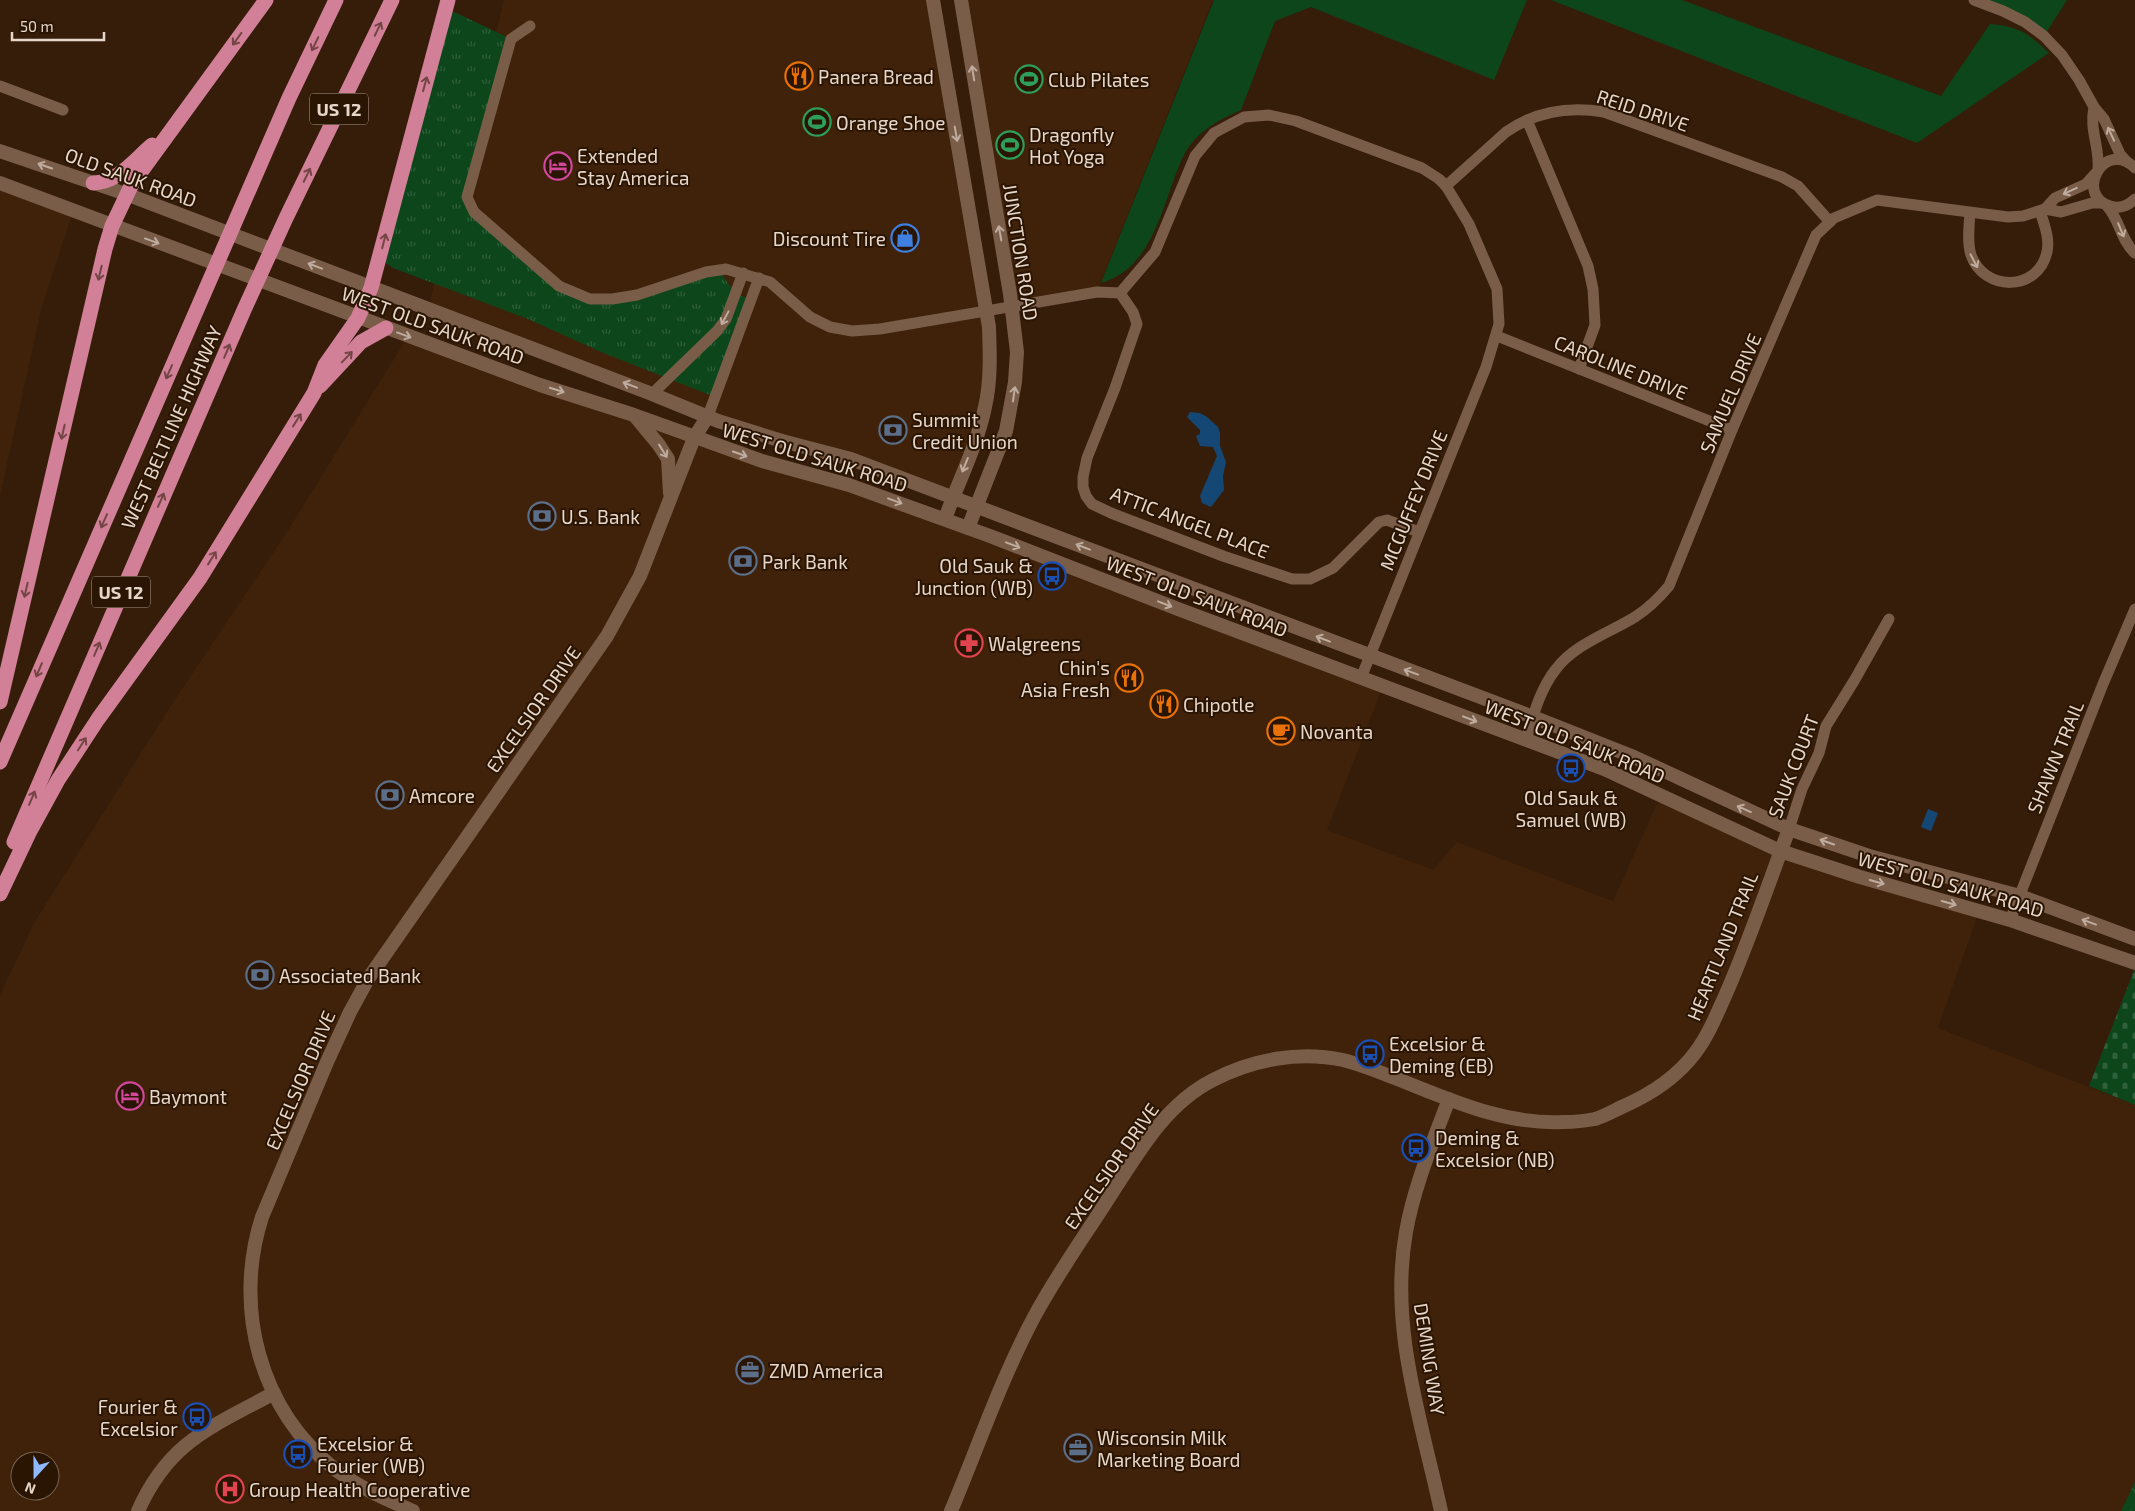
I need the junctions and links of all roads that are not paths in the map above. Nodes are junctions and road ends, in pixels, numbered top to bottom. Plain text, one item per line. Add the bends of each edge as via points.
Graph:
1 (266, 0) edge
2 (336, 0) edge
3 (392, 0) edge
4 (448, 0) edge
5 (933, 0) edge
6 (961, 0) edge
7 (1974, 0) edge
8 (530, 26) dead end
9 (0, 86) edge
10 (2094, 107) junction
11 (63, 110) dead end
12 (1527, 120) junction
13 (169, 132) junction
14 (0, 151) edge
15 (2132, 165) edge
16 (2096, 172) junction
17 (0, 183) edge
18 (93, 183) junction
19 (1446, 186) junction
20 (126, 194) junction
21 (2135, 199) edge
22 (2105, 204) junction
23 (2042, 210) junction
24 (1970, 213) junction
25 (1830, 222) junction
26 (112, 226) junction
27 (249, 241) joint
28 (2135, 253) edge
29 (743, 273) junction
30 (759, 278) junction
31 (371, 288) junction
32 (1120, 292) junction
33 (1012, 307) junction
34 (986, 311) junction
35 (358, 318) junction
36 (386, 328) junction
37 (1497, 336) junction
38 (1579, 369) junction
39 (314, 393) junction
40 (652, 394) junction
41 (634, 415) junction
42 (708, 416) junction
43 (1732, 430) junction
44 (694, 438) junction
45 (671, 496) junction
46 (952, 498) junction
47 (977, 507) junction
48 (945, 519) junction
49 (968, 528) junction
50 (1419, 532) junction
51 (2135, 609) edge
52 (1888, 619) dead end
53 (1369, 656) junction
54 (1361, 678) junction
55 (0, 702) edge
56 (1533, 717) junction
57 (1526, 740) junction
58 (0, 762) edge
59 (1789, 829) junction
60 (1780, 851) junction
61 (0, 875) edge
62 (0, 894) edge
63 (2020, 896) junction
64 (2010, 920) junction
65 (2135, 939) edge
66 (2135, 963) edge
67 (1449, 1098) junction
68 (274, 1393) junction
69 (138, 1511) edge
70 (413, 1511) edge
71 (950, 1511) edge
72 (1442, 1511) edge

1 -> 13 highway
2 -> 58 highway, WEST BELTLINE HIGHWAY / US 12 via 289,98
61 -> 3 highway, WEST BELTLINE HIGHWAY / US 12 via 244,310
31 -> 4 highway
5 -> 34 street
33 -> 6 street, JUNCTION ROAD
7 - 10 street via 2025,22 2044,36 2062,55
8 - 29 street via 511,39 467,197 474,212 559,286 590,299 637,295 718,269
9 - 11 street
15 -> 10 street via 2120,154 2104,119
10 - 16 street via 2091,121 2098,156
12 - 19 street, REID DRIVE via 1506,132
12 - 25 street, REID DRIVE via 1563,109 1604,112 1782,177 1798,186
12 - 38 street via 1590,274 1595,325
13 - 18 highway via 116,177
13 - 20 highway
18 -> 14 street, OLD SAUK ROAD
15 - 16 street, SAMUEL DRIVE via 2111,160
16 - 22 street via 2094,190
16 -> 23 street, SAMUEL DRIVE via 2086,184 2055,198
17 - 26 street
18 - 20 street, OLD SAUK ROAD
19 - 32 street via 1422,168 1296,122 1269,115 1244,117 1214,133 1195,156 1155,252
19 - 37 street via 1468,224 1497,290 1500,324
20 - 26 highway
20 - 27 street, OLD SAUK ROAD
21 - 22 street, SAMUEL DRIVE via 2123,207
22 - 23 street, SAMUEL DRIVE via 2092,203 2061,212
22 -> 28 street via 2114,215 2128,247
23 - 24 street, SAMUEL DRIVE via 2008,217
24 -> 23 street via 1970,253 1974,262 1994,281 2008,284 2033,276 2043,264 2048,244
24 - 25 street, SAMUEL DRIVE via 1877,200
25 - 43 street, SAMUEL DRIVE via 1816,235
26 -> 35 street, WEST OLD SAUK ROAD
26 -> 55 highway
31 -> 27 street, WEST OLD SAUK ROAD
29 - 30 street
29 -> 40 street via 726,319 717,331
30 - 34 street via 770,282 810,317 830,327 852,332
30 - 42 street
31 - 35 highway
40 -> 31 street, WEST OLD SAUK ROAD
32 - 33 street via 1097,292
32 - 50 street, ATTIC ANGEL PLACE via 1137,324 1082,477 1083,488 1092,504 1223,556 1292,579 1310,579 1333,568 1379,522 1387,520
33 - 34 street
47 -> 33 street, JUNCTION ROAD via 1012,408 1017,352
34 -> 46 street via 989,387 980,428
35 - 36 street, WEST OLD SAUK ROAD
35 - 39 highway via 325,365
39 -> 36 highway via 361,342
36 -> 41 street, WEST OLD SAUK ROAD via 540,385
37 - 38 street, CAROLINE DRIVE
37 - 50 street, MCGUFFEY DRIVE
38 - 43 street, CAROLINE DRIVE
62 -> 39 highway via 28,833 58,780 200,578
40 - 42 street, WEST OLD SAUK ROAD
41 - 44 street, WEST OLD SAUK ROAD
41 -> 45 street via 668,460
42 - 44 street, EXCELSIOR DRIVE
42 - 46 street, WEST OLD SAUK ROAD via 782,442 851,459
43 - 56 street, SAMUEL DRIVE via 1669,586 1656,602 1637,616 1563,661 1549,680
44 - 45 street, EXCELSIOR DRIVE
44 -> 48 street, WEST OLD SAUK ROAD via 770,464 849,485
45 - 68 street, EXCELSIOR DRIVE via 640,576 606,636 368,978 327,1062 254,1240 249,1296 251,1320 259,1356
46 - 47 street, WEST OLD SAUK ROAD
46 - 48 street
47 - 49 street, JUNCTION ROAD
53 -> 47 street, WEST OLD SAUK ROAD
48 - 49 street, WEST OLD SAUK ROAD
49 -> 54 street, WEST OLD SAUK ROAD
50 - 53 street, MCGUFFEY DRIVE
51 - 63 street, SHAWN TRAIL
52 - 59 street, SAUK COURT via 1826,726 1819,753 1802,789
53 - 54 street, MCGUFFEY DRIVE
56 -> 53 street, WEST OLD SAUK ROAD
54 -> 57 street, WEST OLD SAUK ROAD
56 - 57 street, SAMUEL DRIVE
59 -> 56 street, WEST OLD SAUK ROAD via 1634,757
57 - 60 street, WEST OLD SAUK ROAD via 1604,769
59 - 60 street, SAUK COURT
63 -> 59 street, WEST OLD SAUK ROAD via 1870,856
60 -> 64 street, WEST OLD SAUK ROAD
60 - 67 street, HEARTLAND TRAIL via 1734,976 1711,1028 1696,1052 1657,1089 1595,1118 1553,1122 1517,1120
63 - 64 street, SHAWN TRAIL
65 -> 63 street, WEST OLD SAUK ROAD
64 - 66 street, WEST OLD SAUK ROAD
67 - 71 street, EXCELSIOR DRIVE via 1356,1064 1303,1056 1265,1060 1232,1071 1211,1080 1190,1095 1172,1110 1148,1139 1040,1306
67 - 72 street, DEMING WAY via 1411,1208 1400,1287 1404,1346
68 - 69 street via 227,1417 183,1446 157,1477
68 - 70 street, EXCELSIOR DRIVE via 291,1423 336,1470 375,1495

